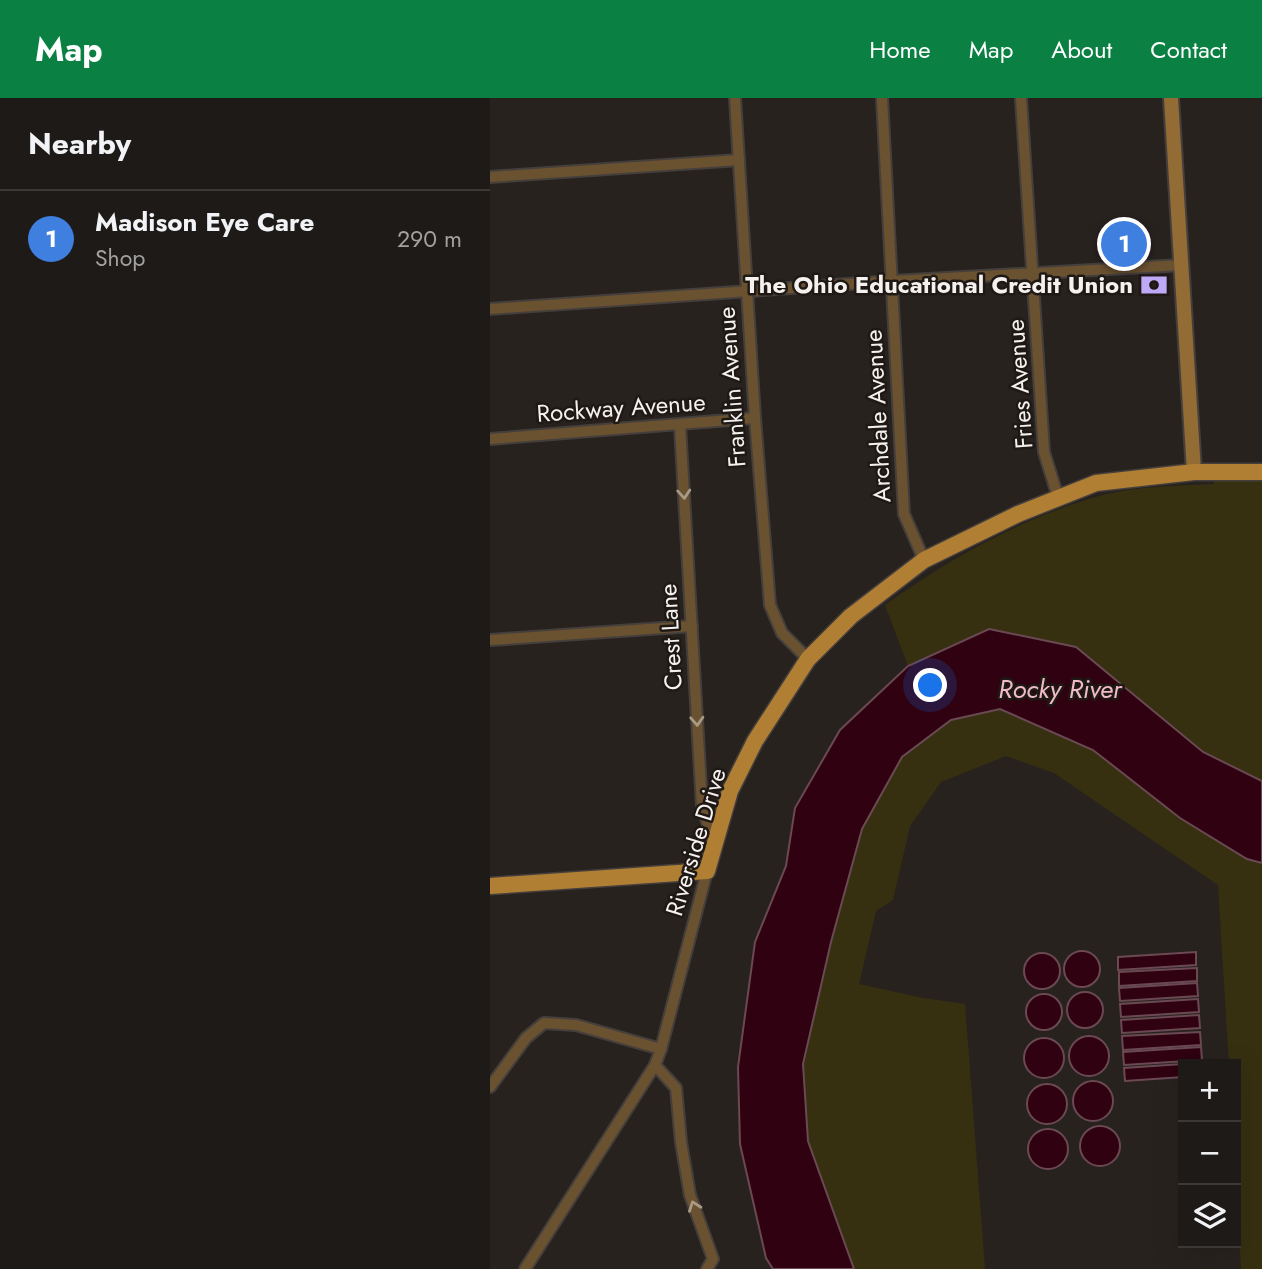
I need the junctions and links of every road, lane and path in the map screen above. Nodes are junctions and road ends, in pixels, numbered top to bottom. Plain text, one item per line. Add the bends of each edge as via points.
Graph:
1 (735, 98) edge
2 (882, 98) edge
3 (1021, 98) edge
4 (1171, 98) edge
5 (739, 160) junction
6 (490, 177) edge
7 (1182, 265) junction
8 (1033, 272) junction
9 (892, 281) junction
10 (746, 291) junction
11 (490, 309) edge
12 (754, 418) junction
13 (680, 426) junction
14 (490, 439) edge
15 (1194, 472) junction
16 (1262, 472) edge
17 (1058, 498) junction
18 (925, 560) junction
19 (692, 625) junction
20 (490, 640) edge
21 (808, 659) junction
22 (714, 844) junction
23 (707, 871) junction
24 (490, 886) edge
25 (661, 1049) junction
26 (655, 1065) junction
27 (490, 1087) edge
28 (525, 1269) edge
29 (707, 1269) edge

1 - 5 street, Franklin Avenue
2 - 9 street, Archdale Avenue
3 - 8 street, Fries Avenue
4 - 7 main road
5 - 6 street
5 - 10 street, Franklin Avenue
7 - 8 street
7 - 15 main road
8 - 9 street
8 - 17 street, Fries Avenue via 1044,452
9 - 10 street
9 - 18 street, Archdale Avenue via 904,514
10 - 11 street
10 - 12 street, Franklin Avenue
12 - 13 street, Rockway Avenue
12 - 21 street, Franklin Avenue via 769,605 782,633
13 - 14 street, Rockway Avenue
13 -> 19 street, Crest Lane
15 - 16 main road, Riverside Drive
15 - 17 main road, Riverside Drive via 1096,483
17 - 18 main road, Riverside Drive
18 - 21 main road, Riverside Drive via 851,616
19 - 20 street
19 -> 22 street, Crest Lane via 702,806
21 - 22 main road, Riverside Drive via 755,741 730,791
22 - 23 main road, Riverside Drive
23 - 24 main road
23 - 25 street, Riverside Drive
25 - 26 street, Riverside Drive
25 - 27 street via 576,1024 544,1023 526,1038
26 - 28 street, Riverside Drive
29 -> 26 street via 713,1259 690,1195 676,1088

